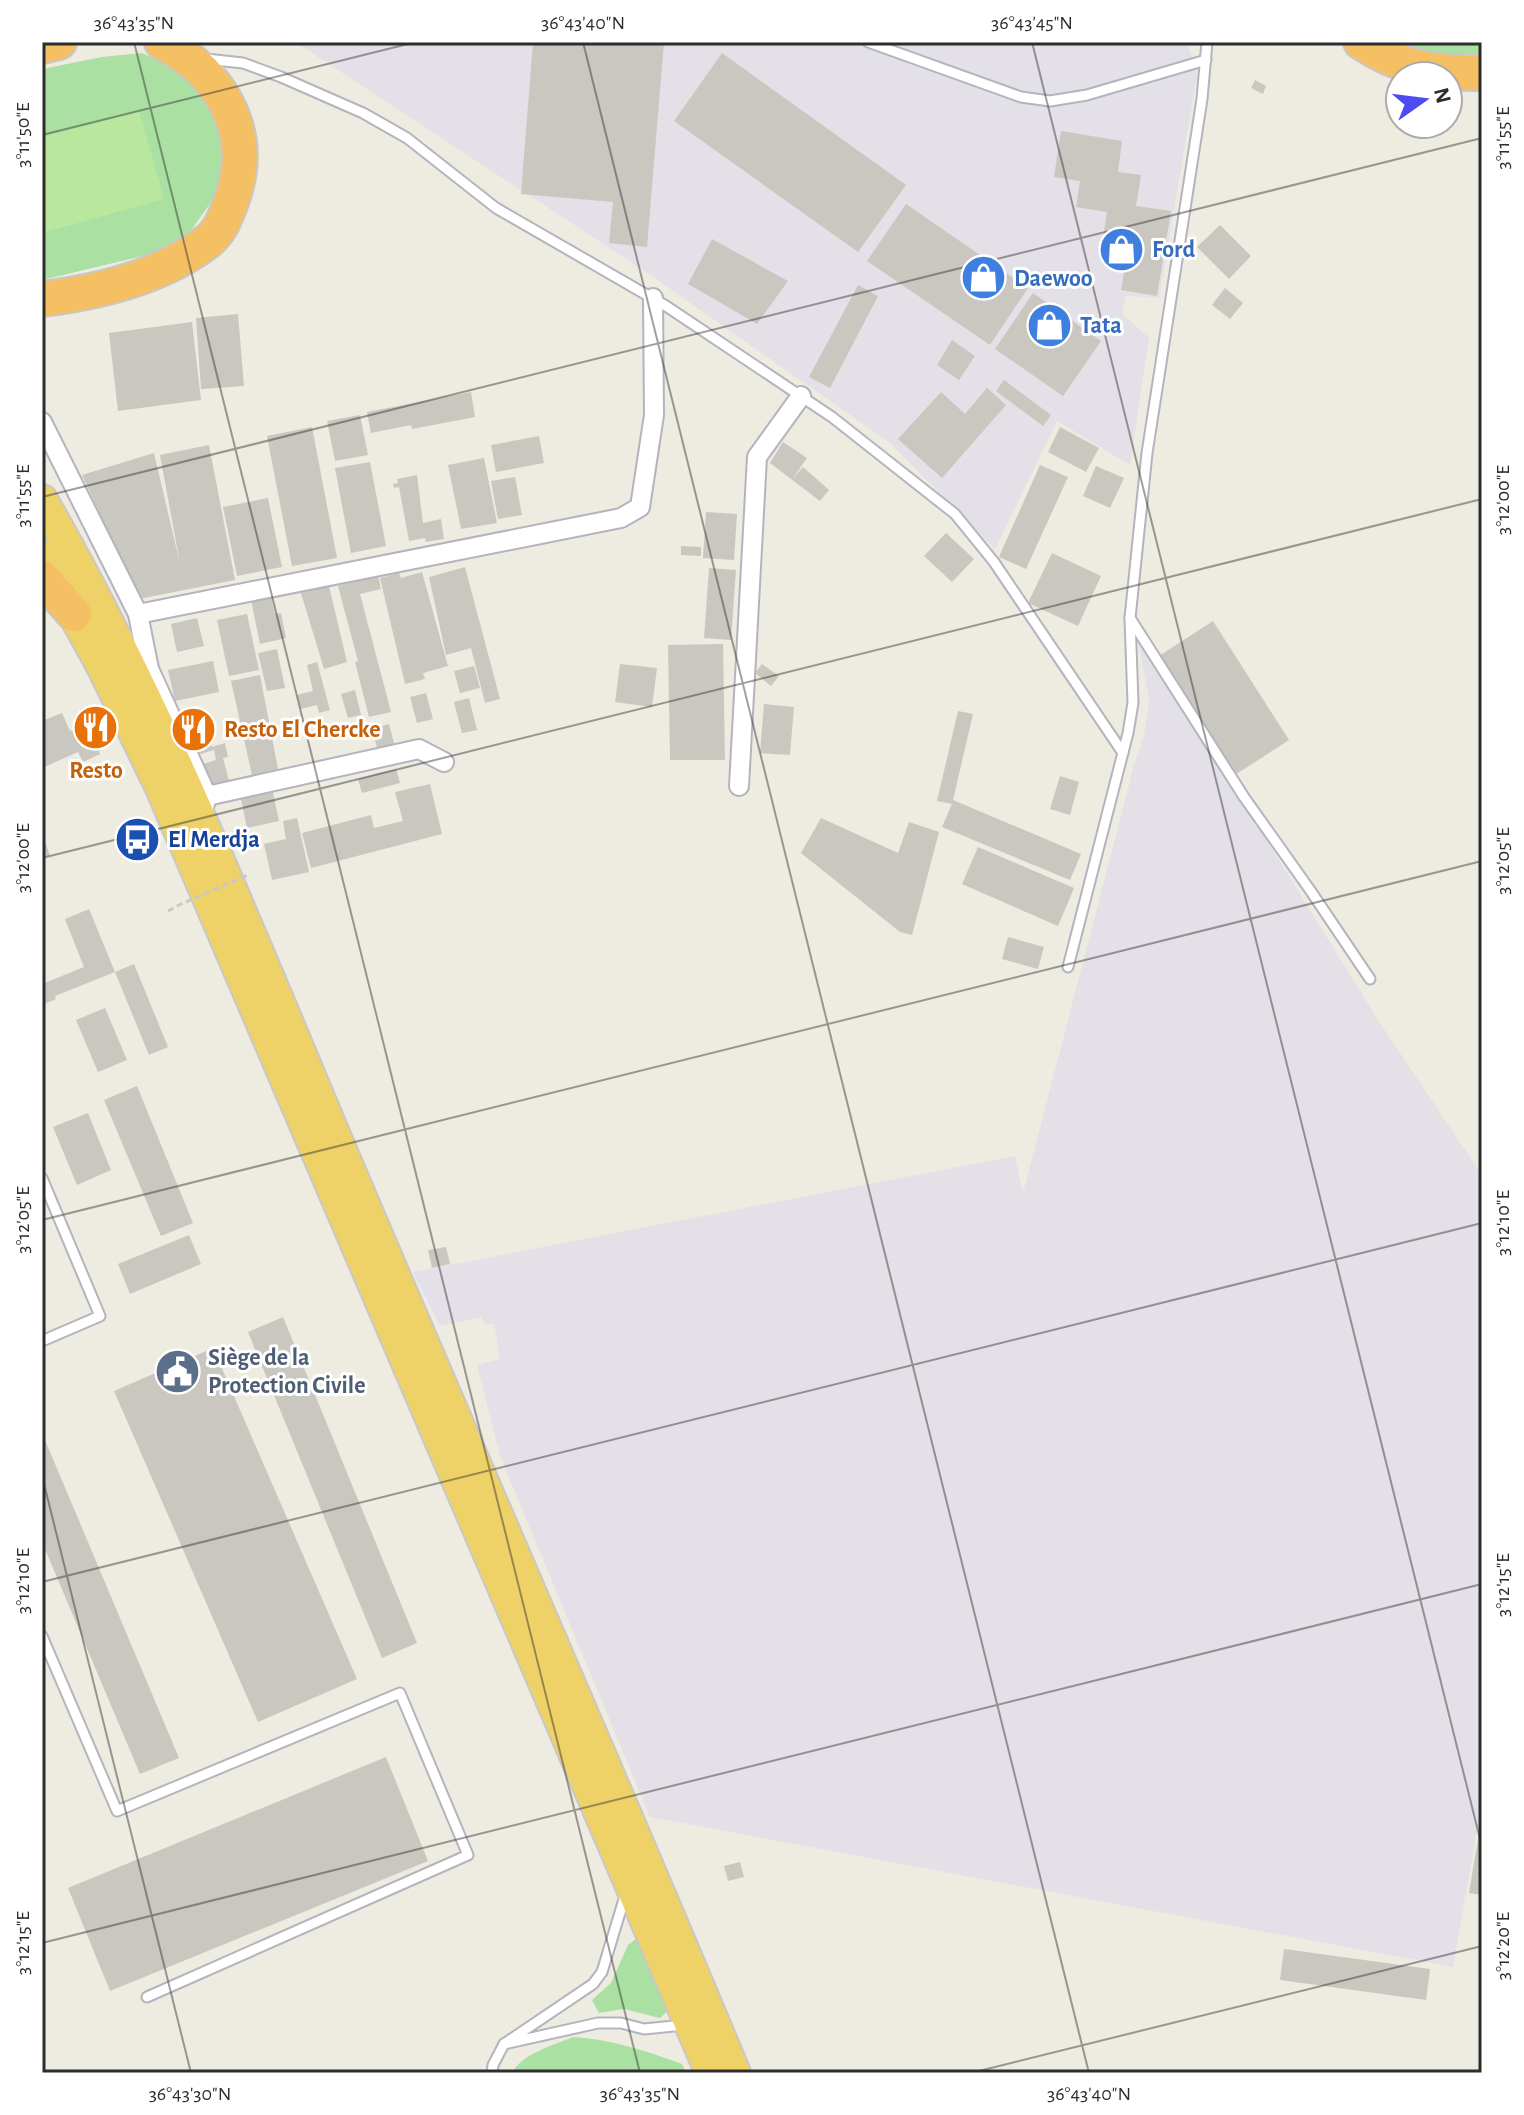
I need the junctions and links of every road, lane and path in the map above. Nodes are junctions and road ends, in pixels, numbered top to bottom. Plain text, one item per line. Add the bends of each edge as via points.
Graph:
1 (59, 42) edge
2 (868, 42) edge
3 (1207, 42) edge
4 (1361, 42) edge
5 (42, 46) edge
6 (176, 50) edge
7 (1206, 60) junction
8 (1482, 73) edge
9 (653, 298) junction
10 (42, 299) edge
11 (801, 396) junction
12 (42, 422) edge
13 (42, 500) edge
14 (42, 557) edge
15 (42, 578) edge
16 (74, 614) junction
17 (138, 614) junction
18 (1130, 618) junction
19 (1123, 753) junction
20 (444, 762) dead end
21 (739, 786) dead end
22 (204, 808) junction
23 (248, 875) dead end
24 (168, 911) dead end
25 (1068, 967) dead end
26 (1370, 979) dead end
27 (42, 1178) edge
28 (42, 1341) edge
29 (42, 1637) edge
30 (630, 1881) junction
31 (147, 1997) dead end
32 (701, 2020) junction
33 (504, 2044) junction
34 (492, 2073) edge
35 (711, 2073) edge
36 (735, 2073) edge

1 - 5 highway
2 - 7 lane via 1021,97 1050,101
3 - 7 lane
4 - 8 highway via 1384,57 1438,73
6 - 9 lane via 243,63 363,113 407,138 496,208
6 - 10 highway via 223,93 234,119 241,170 226,216 211,239 158,269 121,283
7 - 18 lane via 1147,453
9 - 11 lane
9 - 17 street via 654,415 640,507 621,518
11 - 19 lane via 955,514 994,562
11 - 21 street via 757,457
12 - 17 street
13 - 22 highway
14 - 16 highway
15 - 16 highway
16 - 30 highway via 161,788
17 - 22 street via 149,669
18 - 19 lane via 1133,703
18 - 26 lane via 1244,797
19 - 25 lane
20 - 22 street via 419,749
22 - 32 highway
23 - 24 path, bridge
27 - 28 lane via 100,1316
29 - 31 lane via 117,1811 400,1693 468,1855
30 - 32 highway
30 - 33 lane via 602,1972 593,1984
32 - 33 lane via 644,2029 598,2023
32 - 35 highway
32 - 36 highway
33 - 34 lane

